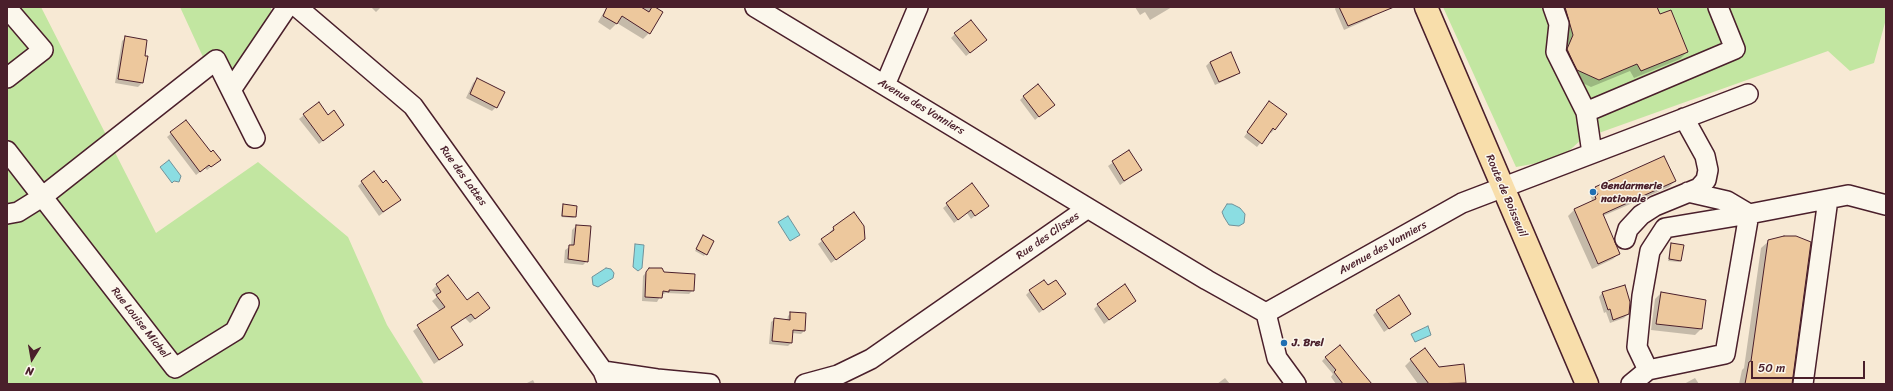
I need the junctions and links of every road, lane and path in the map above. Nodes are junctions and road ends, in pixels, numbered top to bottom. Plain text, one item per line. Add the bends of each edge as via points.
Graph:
1 (287, 7) edge
2 (297, 7) edge
3 (755, 7) edge
4 (918, 7) edge
5 (1426, 7) edge
6 (1553, 7) edge
7 (1718, 7) edge
8 (7, 8) edge
9 (7, 78) edge
10 (885, 85) junction
11 (231, 90) junction
12 (1748, 94) dead end
13 (1586, 112) junction
14 (1684, 118) junction
15 (255, 138) dead end
16 (7, 151) edge
17 (1592, 153) junction
18 (1502, 187) junction
19 (1688, 192) junction
20 (42, 197) junction
21 (1828, 199) junction
22 (1886, 205) edge
23 (1088, 208) junction
24 (7, 214) edge
25 (1748, 214) junction
26 (1625, 239) dead end
27 (249, 304) dead end
28 (1266, 313) junction
29 (1648, 370) junction
30 (605, 377) edge
31 (710, 384) edge
32 (805, 384) edge
33 (1296, 384) edge
34 (1586, 384) edge
35 (1631, 384) edge
36 (1803, 384) edge

1 - 11 street
2 - 30 street, Rue des Lattes via 413,106
3 - 10 street, Avenue des Vanniers
4 - 10 street
5 - 18 main road, Route de Boisseuil
6 - 13 street via 1559,24 1556,52
7 - 13 street via 1735,49
8 - 9 street via 43,50
10 - 23 street, Avenue des Vanniers
11 - 15 street
11 - 20 street via 216,60
12 - 14 street, Avenue des Vanniers
13 - 17 street
14 - 17 street, Avenue des Vanniers
14 - 19 street via 1698,140 1708,170 1706,180 1699,188
16 - 20 street
17 - 18 street, Avenue des Vanniers
18 - 28 street, Avenue des Vanniers via 1462,204
18 - 34 main road, Route de Boisseuil
19 - 25 street via 1727,201
19 - 26 street via 1641,215 1628,229
20 - 24 street via 18,212
20 - 27 street, Rue Louise Michel via 175,368 235,331
21 - 22 street via 1848,195
21 - 25 street
21 - 36 street
23 - 28 street, Rue des Clisses
23 - 32 street, Rue des Clisses via 871,359 838,375
25 - 29 street via 1725,354
25 - 29 street via 1664,228 1650,251 1642,296 1637,347
28 - 33 street via 1277,358
29 - 35 street
30 - 31 street

